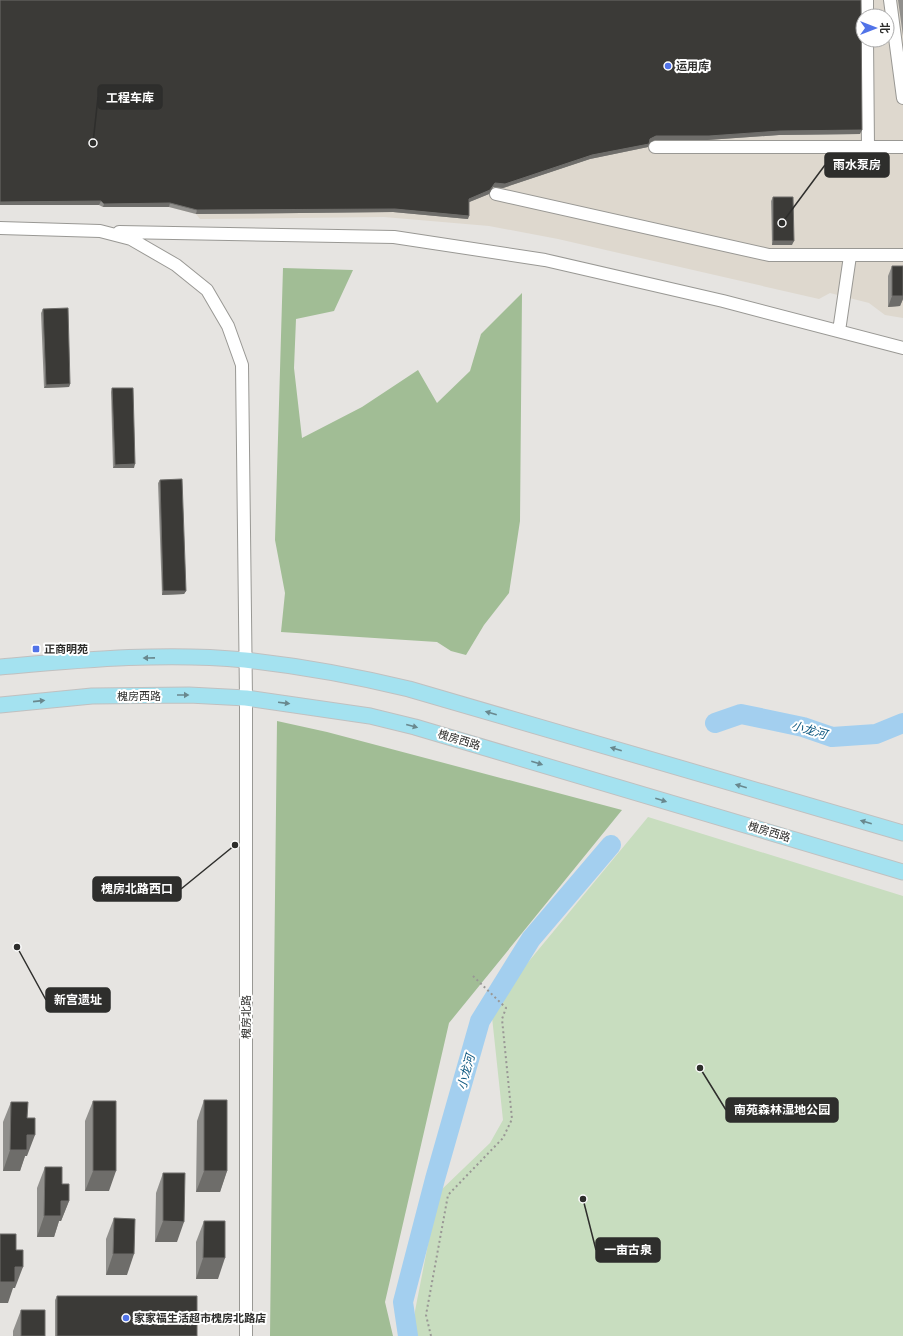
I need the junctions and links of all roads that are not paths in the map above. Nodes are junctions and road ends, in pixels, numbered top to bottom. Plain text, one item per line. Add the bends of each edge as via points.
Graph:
1 (890, 0) edge
2 (867, 48) edge
3 (903, 98) edge
4 (655, 147) dead end
5 (868, 147) junction
6 (903, 147) edge
7 (496, 194) dead end
8 (0, 228) edge
9 (100, 231) junction
10 (903, 255) edge
11 (850, 256) junction
12 (839, 331) junction
13 (903, 348) edge
14 (244, 660) junction
15 (0, 667) edge
16 (246, 698) junction
17 (0, 705) edge
18 (903, 833) edge
19 (903, 872) edge
20 (246, 1336) edge

1 - 3 street
2 - 5 street
4 - 5 street
5 - 6 street
7 - 11 street via 768,254
8 - 9 street
9 - 12 street via 394,237 545,260
9 - 14 street, 槐房北路 via 131,239 176,265 207,290 228,326 242,364
10 - 11 street
11 - 12 street
12 - 13 street
14 -> 15 main road via 131,658
14 - 16 street, 槐房北路
18 -> 14 main road via 409,689 352,676
17 -> 16 main road, 槐房西路 via 92,696 189,695
16 -> 19 main road, 槐房西路 via 370,716 415,727
16 - 20 street, 槐房北路

